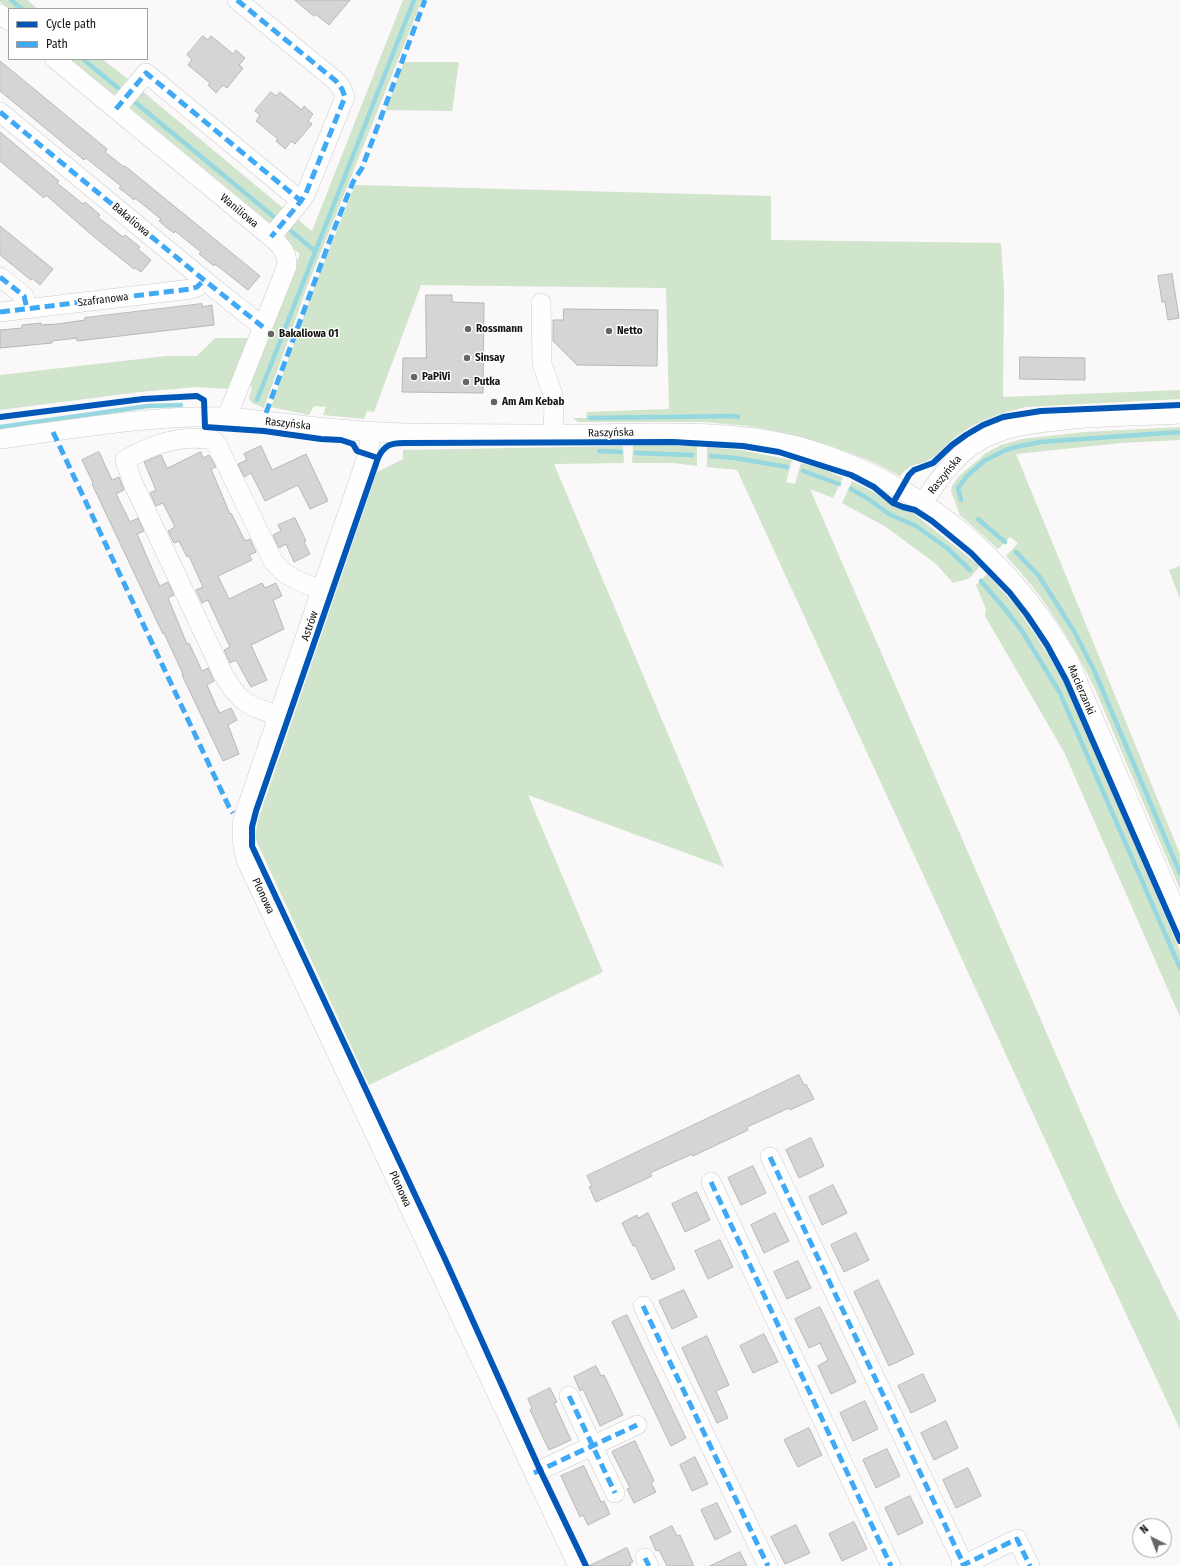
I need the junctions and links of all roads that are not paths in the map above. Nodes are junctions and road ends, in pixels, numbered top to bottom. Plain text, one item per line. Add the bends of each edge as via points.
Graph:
1 (237, 0) edge
2 (0, 14) edge
3 (8, 20) edge
4 (56, 60) edge
5 (116, 109) junction
6 (0, 112) edge
7 (301, 201) junction
8 (271, 238) junction
9 (0, 277) edge
10 (204, 280) junction
11 (541, 303) dead end
12 (27, 310) junction
13 (0, 312) edge
14 (263, 327) junction
15 (1180, 414) edge
16 (227, 417) junction
17 (371, 432) junction
18 (553, 434) junction
19 (0, 440) edge
20 (923, 502) junction
21 (322, 590) junction
22 (279, 716) junction
23 (238, 816) joint
24 (1180, 920) edge
25 (770, 1157) dead end
26 (711, 1182) dead end
27 (643, 1306) dead end
28 (569, 1396) dead end
29 (637, 1425) dead end
30 (592, 1446) junction
31 (534, 1473) junction
32 (615, 1494) dead end
33 (963, 1565) edge
34 (578, 1566) edge
35 (768, 1566) edge
36 (891, 1566) edge
37 (1030, 1566) edge

1 - 7 street via 336,81 342,89 344,97
2 - 3 street
4 - 5 street, Waniliowa
5 - 7 street via 146,73
5 - 8 street, Waniliowa
6 - 10 street, Bakaliowa
7 - 8 street
8 - 14 street, Waniliowa via 282,247 287,256 287,266
9 - 12 street via 24,296
10 - 12 street, Szafranowa via 191,289
10 - 14 street, Bakaliowa
11 - 18 street via 542,364 553,395
12 - 13 street, Szafranowa
14 - 16 street, Waniliowa
15 - 20 street, Raszyńska via 1088,418 1037,423 1003,430 984,438 952,462
16 - 17 street, Raszyńska
16 - 19 street, Raszyńska via 174,418
17 - 18 street, Raszyńska
17 - 21 street, Astrów via 368,454
18 - 20 street, Raszyńska via 703,434 773,441 800,447 855,466
20 - 24 street, Macierzanki via 994,561 1018,586 1058,641
21 - 22 street, Astrów
21 - 22 street via 298,582 278,569 213,440 169,440 139,451 125,460 133,483 231,688 237,697 249,705
22 - 23 street, Astrów
23 - 31 street, Plonowa via 247,862
25 - 33 street
26 - 36 street
27 - 35 street
28 - 30 street
29 - 30 street
30 - 31 street
30 - 32 street
31 - 34 street, Plonowa
33 - 37 street via 1016,1539

